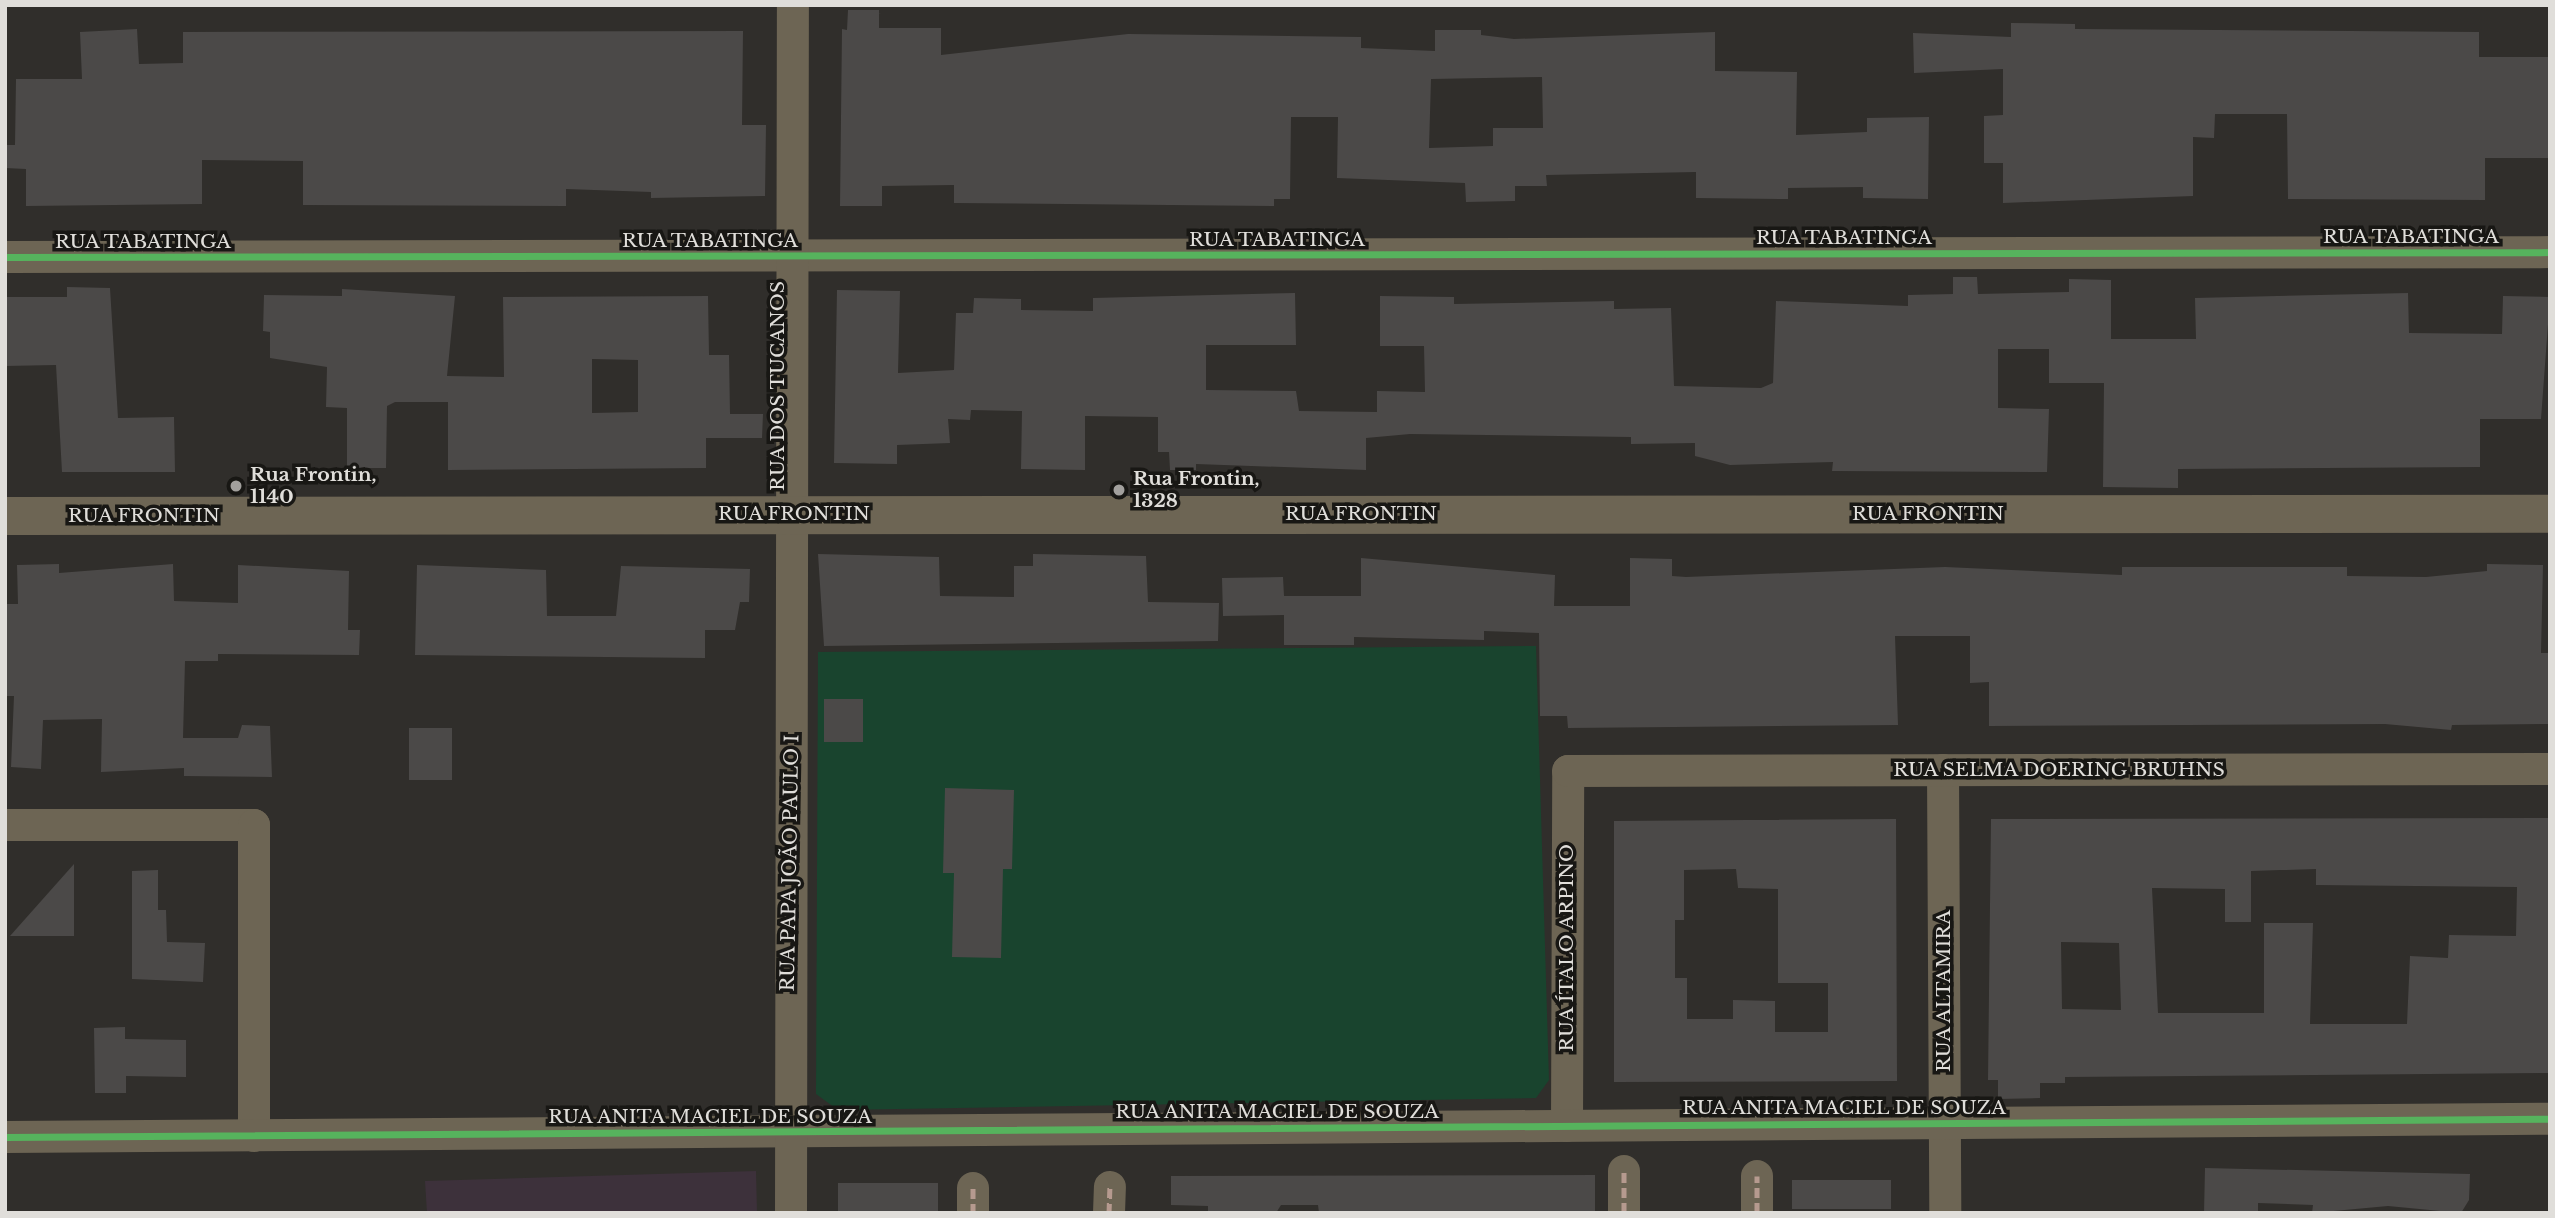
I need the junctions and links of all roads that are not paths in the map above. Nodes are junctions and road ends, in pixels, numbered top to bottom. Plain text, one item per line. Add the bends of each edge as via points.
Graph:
1 (793, 5) edge
2 (2550, 252) edge
3 (5, 257) edge
4 (793, 257) junction
5 (793, 514) junction
6 (2550, 514) edge
7 (5, 516) edge
8 (2550, 769) edge
9 (1943, 770) junction
10 (1568, 771) joint
11 (5, 825) edge
12 (2550, 1119) edge
13 (1944, 1124) junction
14 (1567, 1126) junction
15 (787, 1132) junction
16 (254, 1136) junction
17 (5, 1137) edge
18 (1623, 1171) dead end
19 (1757, 1176) dead end
20 (791, 1213) edge
21 (1623, 1213) edge
22 (1756, 1213) edge
23 (1945, 1213) edge

1 - 4 street, RUA DOS TUCANOS
2 - 4 street, RUA TABATINGA
3 - 4 street, RUA TABATINGA
4 - 5 street, RUA DOS TUCANOS
5 - 6 street, RUA FRONTIN
5 - 7 street, RUA FRONTIN
5 - 15 street, RUA PAPA JOÃO PAULO I
8 - 9 street, RUA SELMA DOERING BRUHNS
9 - 10 street, RUA SELMA DOERING BRUHNS
9 - 13 street, RUA ALTAMIRA
10 - 14 street, RUA ÍTALO ARPINO
11 - 16 street via 254,825
12 - 13 street, RUA ANITA MACIEL DE SOUZA
13 - 14 street, RUA ANITA MACIEL DE SOUZA
13 - 23 street, RUA ALTAMIRA
14 - 15 street, RUA ANITA MACIEL DE SOUZA
15 - 16 street, RUA ANITA MACIEL DE SOUZA
15 - 20 street, RUA PAPA JOÃO PAULO I
16 - 17 street, RUA ANITA MACIEL DE SOUZA
18 - 21 street
19 - 22 street

